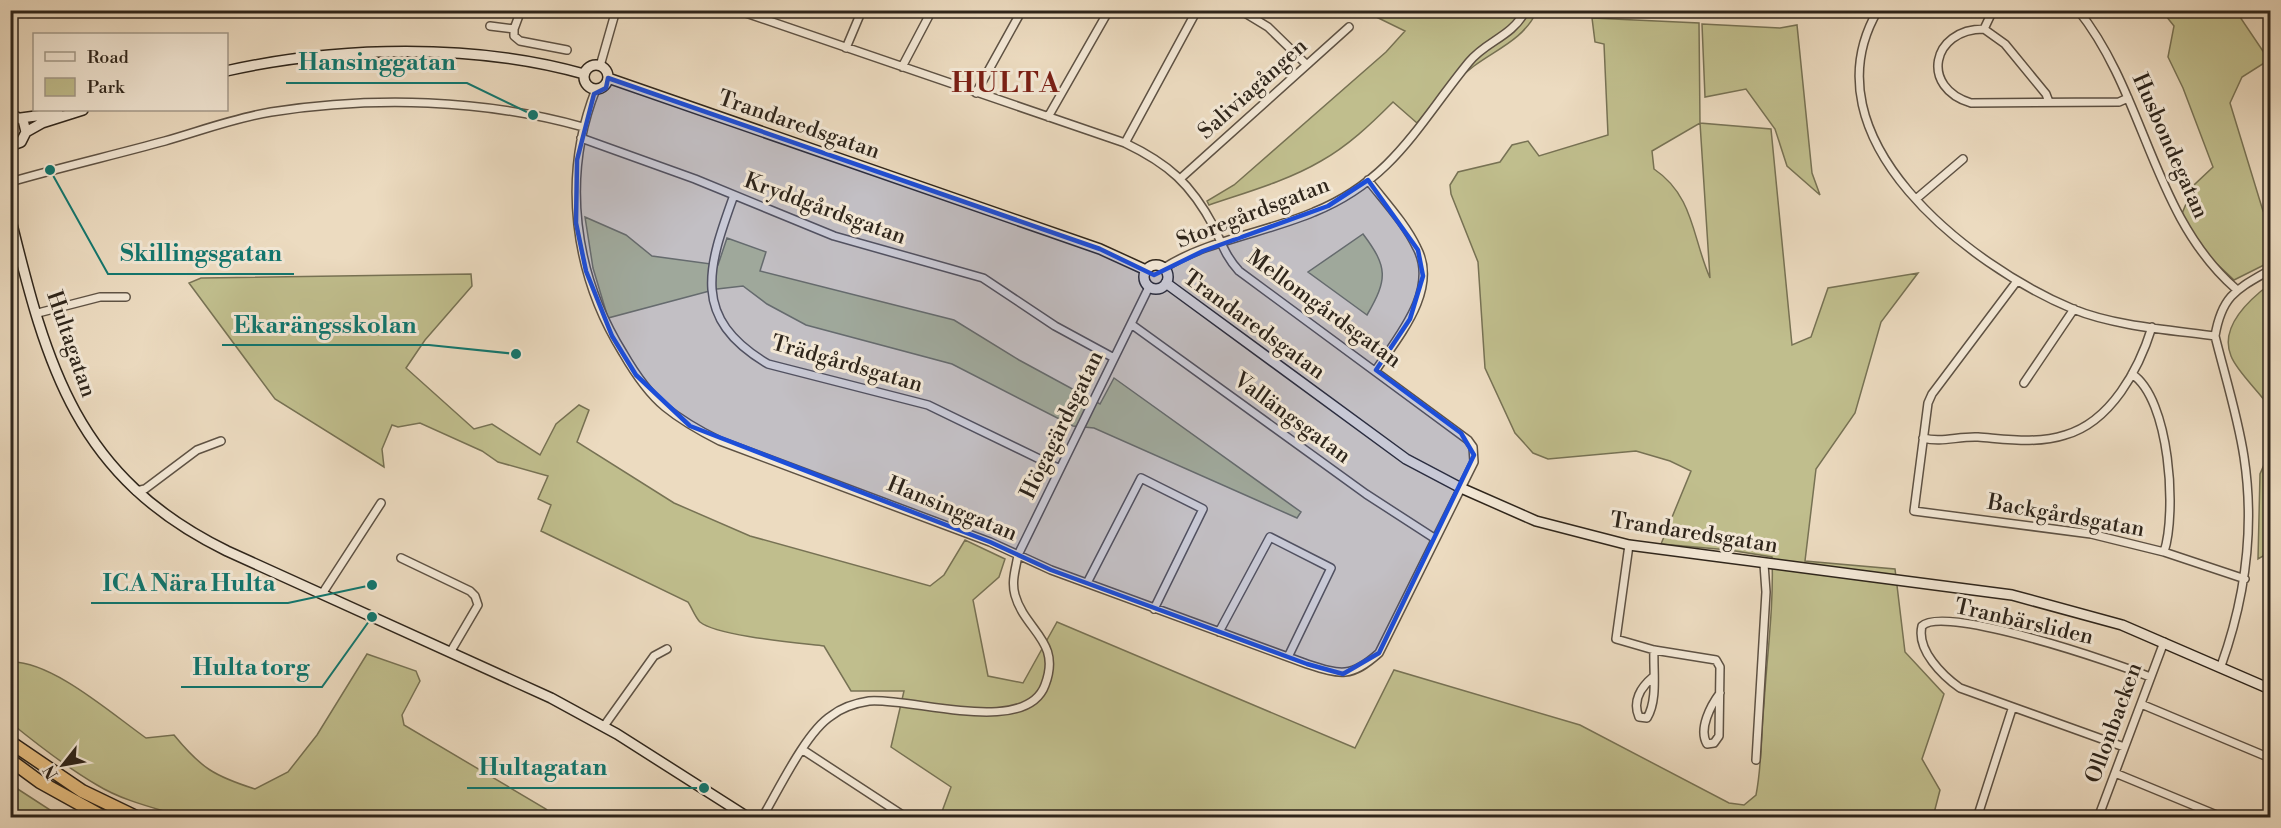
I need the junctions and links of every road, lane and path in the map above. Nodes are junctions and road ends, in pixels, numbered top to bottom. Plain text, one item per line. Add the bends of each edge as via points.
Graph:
1 (521, 10) edge
2 (616, 10) edge
3 (737, 10) edge
4 (862, 10) edge
5 (932, 10) edge
6 (1022, 10) edge
7 (1109, 10) edge
8 (1197, 10) edge
9 (1240, 10) edge
10 (1526, 10) edge
11 (1878, 10) edge
12 (1993, 10) edge
13 (2078, 10) edge
14 (490, 26) dead end
15 (1348, 27) dead end
16 (514, 29) junction
17 (1984, 29) junction
18 (846, 48) junction
19 (567, 50) dead end
20 (1306, 64) junction
21 (600, 66) junction
22 (902, 67) junction
23 (228, 71) edge
24 (584, 74) junction
25 (608, 78) junction
26 (596, 89) junction
27 (976, 93) junction
28 (2128, 99) junction
29 (2049, 102) junction
30 (74, 111) edge
31 (78, 111) edge
32 (10, 114) edge
33 (1048, 117) junction
34 (21, 118) junction
35 (583, 127) junction
36 (26, 132) junction
37 (581, 138) junction
38 (1125, 143) junction
39 (10, 146) edge
40 (1963, 159) dead end
41 (1181, 178) junction
42 (1368, 180) junction
43 (10, 182) edge
44 (734, 195) junction
45 (1916, 199) junction
46 (10, 216) edge
47 (1220, 244) junction
48 (1164, 268) junction
49 (1146, 270) junction
50 (2271, 270) edge
51 (2017, 281) junction
52 (1166, 283) junction
53 (1149, 287) junction
54 (2236, 289) junction
55 (126, 297) dead end
56 (2074, 309) junction
57 (38, 313) junction
58 (1131, 324) junction
59 (2152, 327) junction
60 (2215, 336) junction
61 (1114, 358) junction
62 (1376, 370) junction
63 (2132, 374) junction
64 (2024, 383) dead end
65 (1923, 438) junction
66 (221, 441) dead end
67 (1060, 469) junction
68 (1461, 488) junction
69 (136, 491) junction
70 (381, 503) dead end
71 (1434, 538) junction
72 (1629, 545) junction
73 (2164, 552) junction
74 (1018, 555) junction
75 (401, 558) dead end
76 (1764, 564) junction
77 (2245, 579) junction
78 (1087, 584) junction
79 (322, 594) junction
80 (1154, 609) junction
81 (1219, 632) junction
82 (2164, 642) junction
83 (667, 648) dead end
84 (1654, 650) junction
85 (451, 651) junction
86 (1288, 657) junction
87 (2221, 666) junction
88 (1653, 677) junction
89 (2150, 677) junction
90 (2271, 689) edge
91 (1720, 693) junction
92 (2141, 704) junction
93 (2013, 709) junction
94 (604, 726) junction
95 (10, 742) edge
96 (2124, 747) junction
97 (803, 750) junction
98 (2271, 758) edge
99 (10, 760) edge
100 (1756, 760) dead end
101 (2115, 773) junction
102 (1981, 816) edge
103 (105, 818) edge
104 (138, 818) edge
105 (749, 818) edge
106 (762, 818) edge
107 (907, 818) edge
108 (2098, 818) edge
109 (2224, 818) edge

1 - 16 street
2 - 21 street
3 - 18 street, Mellomgårdsgatan
4 - 18 street
5 - 22 street
6 - 27 street
7 - 33 street
8 - 38 street
9 - 20 street via 1268,27
10 - 42 street, Storegårdsgatan via 1512,31 1471,59 1400,154
11 - 45 street via 1865,41 1861,94 1878,148
12 - 17 street
13 - 28 street, Husbondegatan via 2115,65
14 - 16 street
15 - 20 street, Saliviagången
16 - 19 street via 514,36 520,41
17 - 29 street via 2005,44
17 - 29 street via 1957,33 1941,52 1938,67 1949,94 1971,103
18 - 22 street, Mellomgårdsgatan
20 - 41 street, Saliviagången
21 - 24 street via 591,66
21 - 25 street via 607,70
22 - 27 street, Mellomgårdsgatan
23 - 24 street via 320,56 405,52 502,59
24 - 26 street via 586,84
25 - 26 street via 604,86
25 - 49 street, Trandaredsgatan via 1100,249
26 - 35 street, Hansinggatan
27 - 33 street, Mellomgårdsgatan
28 - 29 street
28 - 54 street, Husbondegatan via 2185,230 2216,271
30 - 34 street
31 - 36 street
32 - 34 street
33 - 38 street, Mellomgårdsgatan
34 - 36 street
35 - 37 street, Hansinggatan
35 - 43 street via 508,110 453,105 386,102 319,107 269,112
36 - 39 street via 21,142
37 - 44 street, Kryddgårdsgatan
37 - 74 street, Hansinggatan via 576,223 586,271 612,336 636,375 663,406 720,441
38 - 41 street, Mellomgårdsgatan via 1163,163
40 - 45 street
41 - 47 street, Mellomgårdsgatan via 1200,202
42 - 47 street, Storegårdsgatan via 1313,213
42 - 62 street via 1418,250 1423,276 1410,319
44 - 61 street, Kryddgårdsgatan via 834,236 983,278 1055,326
44 - 67 street, Trädgårdsgatan via 715,252 712,294 732,337 749,352 768,364 928,405
45 - 51 street via 1950,232
46 - 57 street, Hultagatan
47 - 48 street, Storegårdsgatan
47 - 62 street, Mellomgårdsgatan via 1239,271
48 - 49 street via 1155,265
48 - 52 street
49 - 53 street via 1144,279
50 - 54 street
51 - 56 street
51 - 65 street via 1932,394
52 - 53 street via 1158,288
52 - 68 street, Trandaredsgatan via 1406,459
53 - 58 street, Högagärdsgatan
54 - 60 street via 2218,320
55 - 57 street via 100,297
56 - 59 street
56 - 64 street
57 - 69 street, Hultagatan via 59,381 72,408 92,441
58 - 61 street, Högagärdsgatan
58 - 71 street, Vallängsgatan via 1366,494
59 - 60 street
59 - 63 street
60 - 77 street via 2244,456 2249,501
61 - 67 street, Högagärdsgatan
62 - 68 street, Mellomgårdsgatan via 1468,440 1474,462
63 - 65 street via 2102,413 2067,435 2046,439 1965,437 1937,442
63 - 73 street via 2150,397 2167,461 2171,510
65 - 73 street, Backgårdsgatan via 1914,511 2091,534
66 - 69 street via 197,450 145,489
67 - 74 street, Högagärdsgatan
68 - 71 street, Hansinggatan
68 - 72 street, Trandaredsgatan via 1536,521
69 - 79 street, Hultagatan via 205,541
70 - 79 street
71 - 86 street, Hansinggatan via 1379,653 1367,664 1343,674
72 - 76 street, Trandaredsgatan
72 - 84 street via 1616,639
73 - 77 street, Backgårdsgatan
74 - 78 street, Hansinggatan
74 - 97 street, Högagärdsgatan via 1013,581 1015,597 1049,652 1045,688 1032,703 1019,710 999,712 867,701 823,721
75 - 85 street via 470,591 478,600
76 - 82 street, Trandaredsgatan via 2012,595 2111,622
76 - 100 street via 1766,592
77 - 87 street
78 - 80 street, Hansinggatan
78 - 80 street via 1141,478 1203,509
79 - 85 street, Hultagatan
80 - 81 street, Hansinggatan
81 - 86 street, Hansinggatan
81 - 86 street via 1270,537 1331,568
82 - 87 street, Trandaredsgatan
82 - 89 street, Ollonbacken
83 - 94 street via 654,656
84 - 88 street
84 - 91 street via 1716,660 1720,667
85 - 94 street, Hultagatan
87 - 90 street, Trandaredsgatan
88 - 88 street via 1651,711 1647,718 1639,717 1636,710 1641,687
89 - 92 street, Ollonbacken
89 - 93 street, Tranbärsliden via 2048,641 1940,621 1925,624 1921,634 1925,646 1944,675 1968,692
91 - 91 street via 1719,736 1714,743 1707,744 1704,739 1709,708
92 - 96 street, Ollonbacken
92 - 98 street
93 - 96 street, Tranbärsliden
93 - 102 street
94 - 105 street, Hultagatan
95 - 104 highway via 82,791
96 - 101 street, Ollonbacken
97 - 106 street, Högagärdsgatan
97 - 107 street
99 - 103 highway via 40,782
101 - 108 street, Ollonbacken
101 - 109 street

